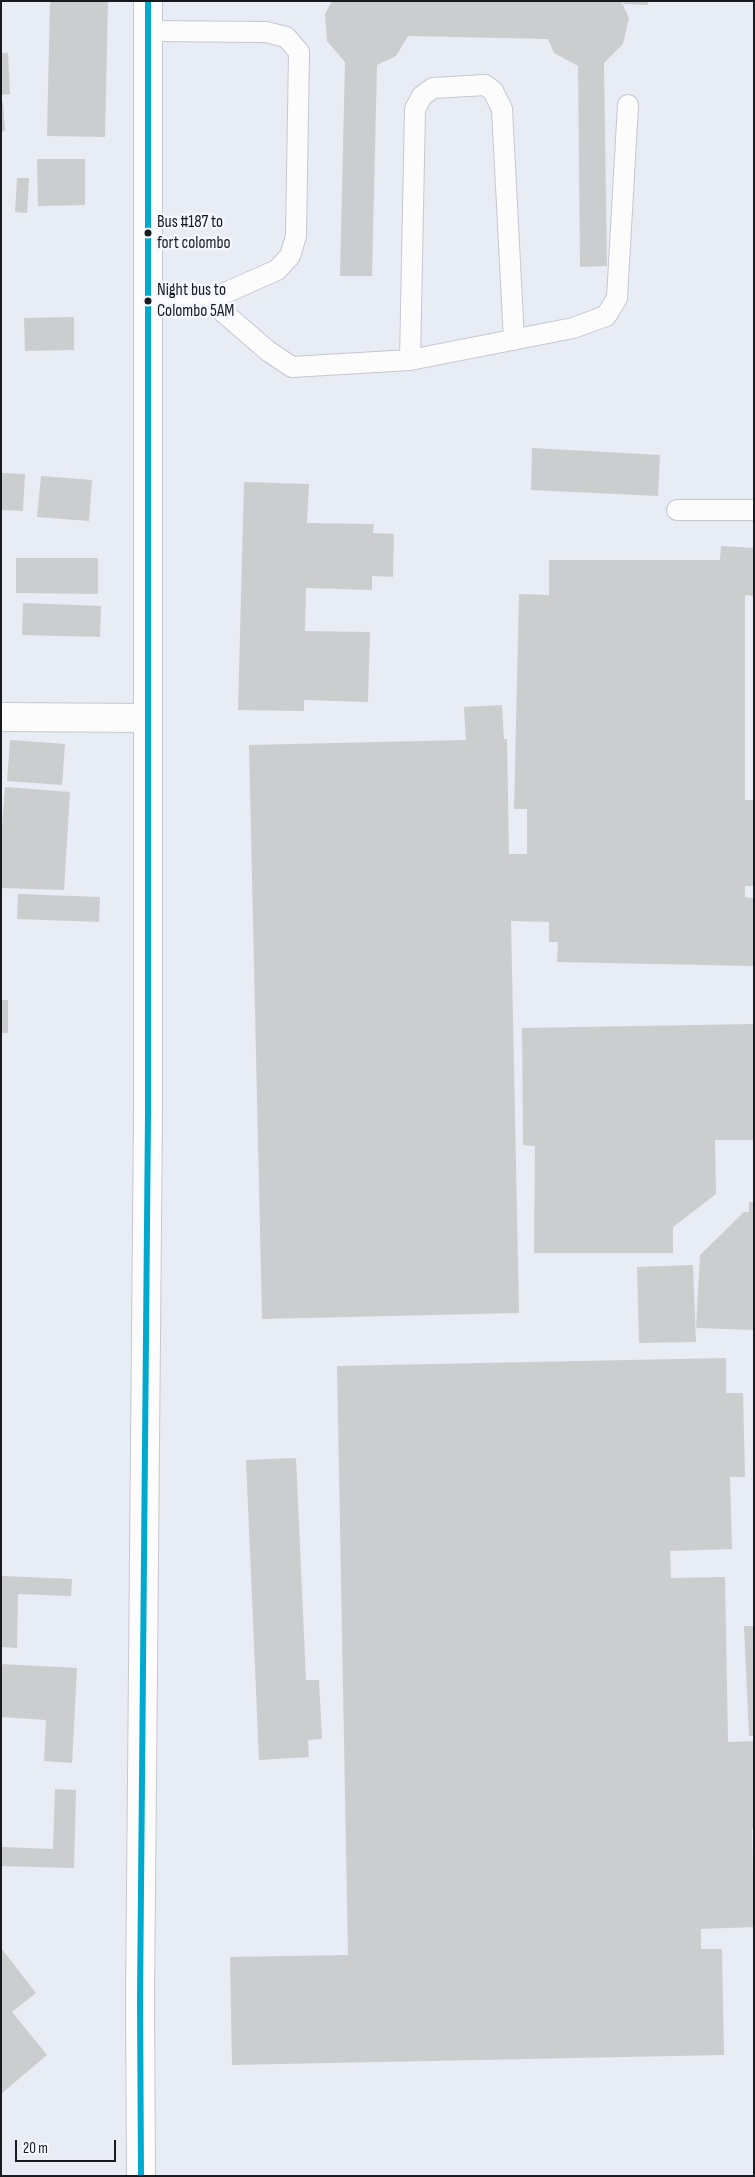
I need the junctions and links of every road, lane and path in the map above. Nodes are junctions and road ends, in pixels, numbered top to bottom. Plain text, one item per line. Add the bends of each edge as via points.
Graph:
1 (148, 1) edge
2 (148, 31) junction
3 (628, 106) dead end
4 (149, 300) junction
5 (209, 300) junction
6 (514, 340) junction
7 (410, 360) junction
8 (677, 510) dead end
9 (754, 510) edge
10 (1, 717) edge
11 (148, 718) junction
12 (141, 2176) edge

1 - 2 main road
2 - 4 main road
2 - 5 lane via 266,32 286,37 299,52 296,236 290,256 277,270
3 - 6 lane via 617,298 606,316 573,328
4 - 5 lane
4 - 11 main road
5 - 7 lane via 268,351 292,367
6 - 7 lane
6 - 7 lane via 502,109 493,91 485,85 433,88 422,96 414,109
8 - 9 lane
10 - 11 main road
11 - 12 main road

